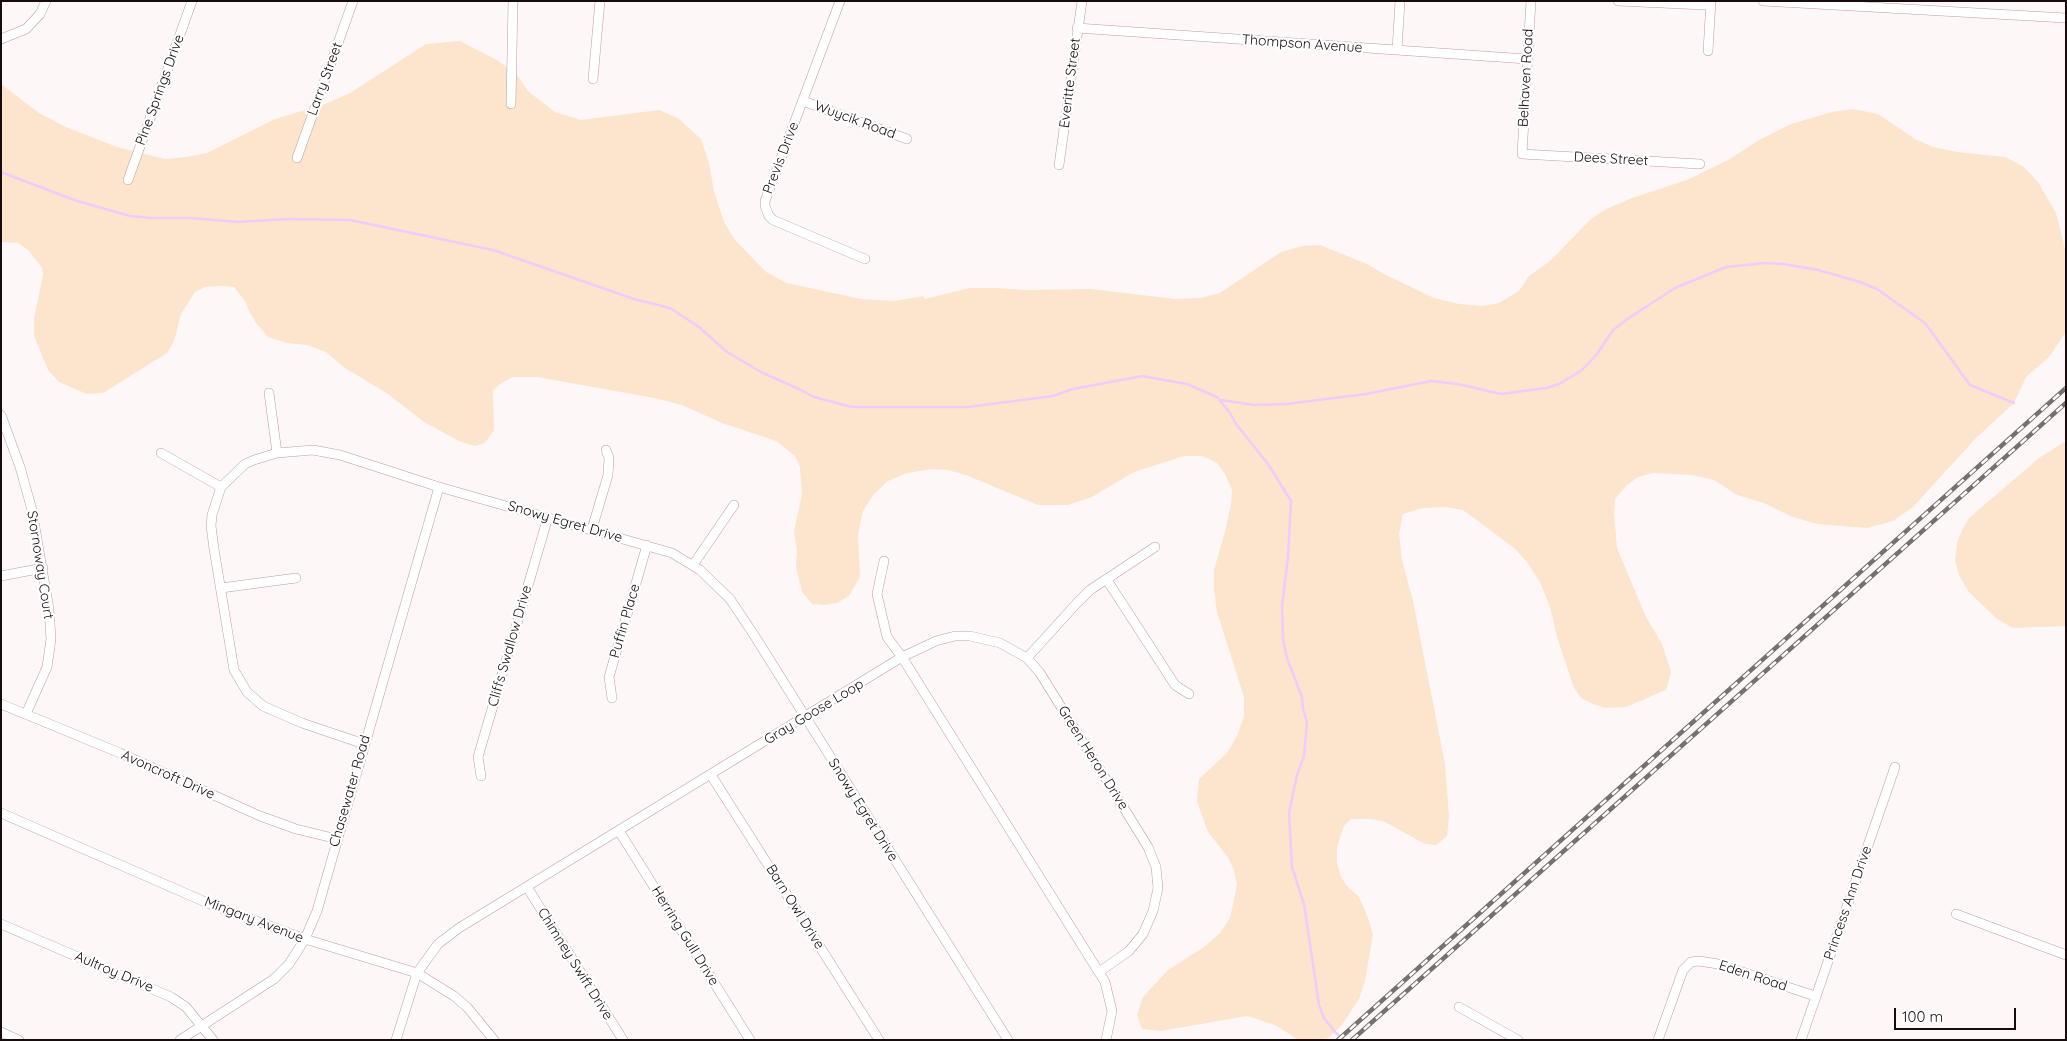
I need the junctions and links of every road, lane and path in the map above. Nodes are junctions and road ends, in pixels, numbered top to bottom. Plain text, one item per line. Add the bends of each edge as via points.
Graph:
1 (46, 1) edge
2 (192, 1) edge
3 (353, 1) edge
4 (513, 1) edge
5 (600, 1) edge
6 (840, 1) edge
7 (1082, 1) edge
8 (1400, 1) edge
9 (1531, 1) edge
10 (1618, 1) edge
11 (1711, 1) edge
12 (1763, 1) edge
13 (2066, 18) edge
14 (1077, 28) junction
15 (1, 39) edge
16 (1398, 50) junction
17 (1708, 51) dead end
18 (1527, 59) junction
19 (593, 79) dead end
20 (803, 101) junction
21 (511, 104) dead end
22 (907, 139) dead end
23 (1522, 154) joint
24 (297, 158) dead end
25 (1700, 164) dead end
26 (1059, 165) dead end
27 (128, 180) dead end
28 (865, 259) dead end
29 (268, 393) dead end
30 (1, 415) edge
31 (606, 450) dead end
32 (162, 453) dead end
33 (277, 453) junction
34 (439, 486) junction
35 (221, 487) junction
36 (734, 504) dead end
37 (548, 517) junction
38 (592, 529) junction
39 (647, 545) junction
40 (1155, 547) dead end
41 (884, 561) dead end
42 (693, 565) junction
43 (43, 568) junction
44 (1, 576) edge
45 (296, 578) dead end
46 (1107, 580) junction
47 (221, 588) junction
48 (902, 657) junction
49 (1027, 658) junction
50 (1189, 694) dead end
51 (612, 698) dead end
52 (1, 704) edge
53 (26, 714) junction
54 (805, 717) junction
55 (364, 744) junction
56 (1895, 767) dead end
57 (711, 775) junction
58 (481, 776) dead end
59 (1, 813) edge
60 (619, 831) junction
61 (336, 839) junction
62 (527, 888) junction
63 (1956, 914) dead end
64 (1, 924) edge
65 (305, 939) junction
66 (2066, 954) edge
67 (1099, 972) junction
68 (417, 974) junction
69 (1815, 996) junction
70 (1460, 1007) dead end
71 (201, 1025) junction
72 (1, 1032) edge
73 (19, 1040) edge
74 (180, 1040) edge
75 (213, 1040) edge
76 (396, 1040) edge
77 (494, 1040) edge
78 (623, 1040) edge
79 (750, 1040) edge
80 (879, 1040) edge
81 (1008, 1040) edge
82 (1106, 1040) edge
83 (1518, 1040) edge
84 (1658, 1040) edge
85 (1800, 1040) edge

1 - 15 street via 40,14 26,29
2 - 27 street, Pine Springs Drive
3 - 24 street, Larry Street
4 - 21 street
5 - 19 street
6 - 20 street, Previs Drive
7 - 14 street, Everitte Street
8 - 16 street
9 - 18 street, Belhaven Road
10 - 11 street via 1705,5
11 - 17 street
12 - 13 street
14 - 16 street, Thompson Avenue
14 - 26 street, Everitte Street
16 - 18 street, Thompson Avenue
18 - 23 street, Belhaven Road
20 - 22 street, Wuycik Road
20 - 28 street, Previs Drive via 765,201 766,212 773,220
23 - 25 street, Dees Street
29 - 33 street
30 - 43 street, Stornoway Court via 32,510
31 - 38 street via 608,475
32 - 35 street
33 - 34 street, Snowy Egret Drive via 313,450 340,455
33 - 35 street, Snowy Egret Drive via 245,464
34 - 37 street, Snowy Egret Drive
34 - 55 street, Chasewater Road
35 - 47 street, Snowy Egret Drive via 211,526
36 - 42 street
37 - 38 street, Snowy Egret Drive
37 - 58 street, Cliffs Swallow Drive via 478,757
38 - 39 street, Snowy Egret Drive
39 - 42 street, Snowy Egret Drive via 672,553
39 - 51 street, Puffin Place via 610,677
40 - 46 street
41 - 48 street via 877,594 888,637
42 - 54 street, Snowy Egret Drive via 730,599
43 - 44 street
43 - 53 street, Stornoway Court via 51,639 47,667
45 - 47 street
46 - 49 street via 1076,603
46 - 50 street via 1175,685
47 - 55 street, Snowy Egret Drive via 234,670 247,692 263,706 281,715
48 - 49 street, Green Heron Drive via 936,641 970,636 1000,643
48 - 54 street, Gray Goose Loop
48 - 67 street
49 - 67 street, Green Heron Drive via 1040,673 1148,847 1156,867 1158,888 1153,912 1143,934 1128,951
52 - 53 street, Avoncroft Drive
53 - 61 street, Avoncroft Drive via 260,816
54 - 57 street, Gray Goose Loop
54 - 81 street, Snowy Egret Drive
55 - 61 street, Chasewater Road
56 - 69 street, Princess Ann Drive
57 - 60 street, Gray Goose Loop
57 - 80 street, Barn Owl Drive
59 - 65 street, Mingary Avenue via 210,904
60 - 62 street, Gray Goose Loop
60 - 79 street, Herring Gull Drive
61 - 65 street, Chasewater Road via 317,910
62 - 68 street, Gray Goose Loop via 438,944
62 - 78 street, Chimney Swift Drive
63 - 66 street
64 - 71 street, Aultroy Drive via 171,997 186,1007
65 - 68 street, Mingary Avenue
65 - 71 street, Chasewater Road via 289,964 274,979
67 - 82 street via 1112,1010
68 - 76 street, Gray Goose Loop
68 - 77 street, Mingary Avenue via 467,1006
69 - 84 street, Eden Road via 1718,964 1691,962 1683,970
69 - 85 street, Princess Ann Drive
70 - 83 street
71 - 74 street, Chasewater Road
71 - 75 street, Aultroy Drive
72 - 73 street

